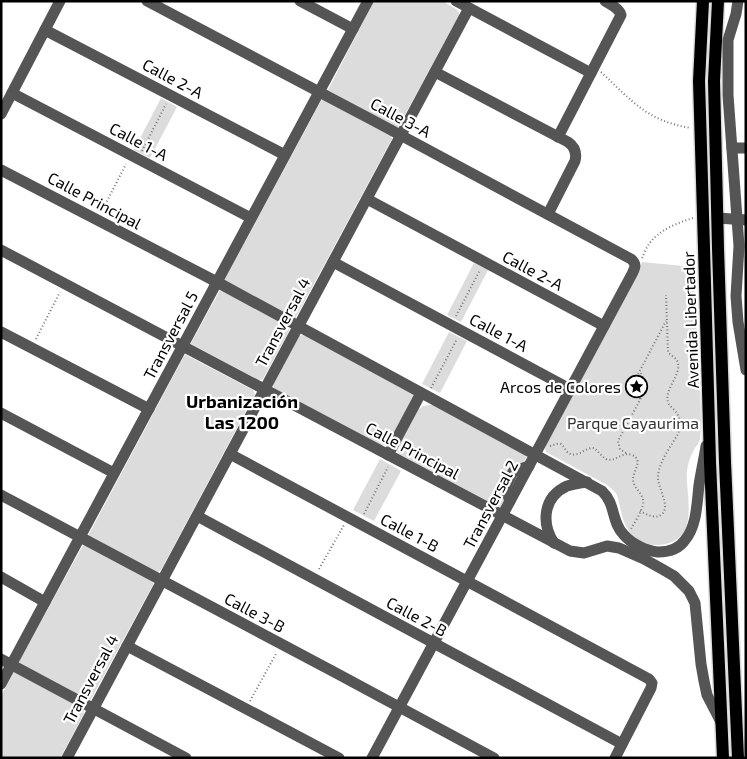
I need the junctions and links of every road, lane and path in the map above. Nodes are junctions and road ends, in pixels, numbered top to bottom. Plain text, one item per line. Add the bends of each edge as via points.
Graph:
1 (60, 1) edge
2 (147, 1) edge
3 (300, 1) edge
4 (368, 1) edge
5 (456, 1) edge
6 (605, 1) edge
7 (703, 1) edge
8 (718, 1) edge
9 (738, 1) edge
10 (469, 8) junction
11 (353, 29) junction
12 (46, 30) junction
13 (722, 36) junction
14 (593, 70) junction
15 (435, 72) junction
16 (319, 92) junction
17 (12, 93) junction
18 (171, 95) junction
19 (1, 114) edge
20 (701, 129) junction
21 (401, 135) junction
22 (558, 137) junction
23 (732, 148) junction
24 (746, 148) edge
25 (285, 155) junction
26 (134, 157) junction
27 (1, 170) edge
28 (367, 199) junction
29 (548, 214) junction
30 (703, 217) junction
31 (251, 218) junction
32 (718, 218) junction
33 (97, 220) junction
34 (742, 220) edge
35 (1, 250) edge
36 (333, 262) junction
37 (484, 262) junction
38 (636, 265) junction
39 (217, 282) junction
40 (64, 284) junction
41 (666, 295) dead end
42 (667, 319) junction
43 (298, 326) junction
44 (604, 326) junction
45 (456, 328) junction
46 (1, 332) edge
47 (183, 346) junction
48 (31, 348) junction
49 (746, 370) edge
50 (640, 371) junction
51 (264, 389) junction
52 (570, 389) junction
53 (424, 394) junction
54 (640, 400) junction
55 (149, 409) junction
56 (1, 414) edge
57 (709, 430) junction
58 (230, 454) junction
59 (535, 454) junction
60 (627, 454) junction
61 (391, 456) junction
62 (114, 473) junction
63 (587, 482) junction
64 (1, 496) edge
65 (640, 511) junction
66 (502, 515) junction
67 (197, 516) junction
68 (348, 517) junction
69 (359, 523) junction
70 (80, 537) junction
71 (627, 538) junction
72 (554, 543) junction
73 (1, 578) edge
74 (314, 579) junction
75 (162, 580) junction
76 (467, 580) junction
77 (45, 602) junction
78 (434, 643) junction
79 (282, 644) junction
80 (127, 646) junction
81 (1, 658) edge
82 (12, 664) junction
83 (1, 684) edge
84 (400, 707) junction
85 (94, 708) junction
86 (246, 709) junction
87 (721, 723) junction
88 (622, 744) junction
89 (67, 758) edge
90 (186, 758) edge
91 (339, 758) edge
92 (372, 758) edge
93 (494, 758) edge
94 (615, 758) edge
95 (723, 758) edge
96 (738, 758) edge

1 - 12 street
2 - 16 street, Calle 3-A
3 - 11 street
4 - 11 street, Transversal 5
5 - 10 street
6 - 14 street via 621,13
7 - 20 main road, Avenida Libertador via 699,81
8 - 13 main road, Avenida Libertador
9 - 13 street via 736,14
10 - 14 street
10 - 15 street, Transversal 4
11 - 16 street, Transversal 5
12 - 17 street
12 - 18 street, Calle 2-A
13 - 23 street
13 - 32 main road, Avenida Libertador via 714,81
14 - 20 path via 646,113 675,125
14 - 22 street
15 - 21 street, Transversal 4
15 - 22 street
16 - 21 street, Calle 3-A
16 - 25 street, Transversal 5
17 - 19 street
17 - 26 street, Calle 1-A
18 - 25 street, Calle 2-A
18 - 26 path
20 - 30 main road, Avenida Libertador
21 - 28 street, Transversal 4
21 - 29 street, Calle 3-A
22 - 29 street via 574,147 576,157
23 - 24 street
23 - 34 street
25 - 31 street, Transversal 5
26 - 31 street, Calle 1-A
26 - 33 path
27 - 33 street, Calle Principal
28 - 36 street, Transversal 4
28 - 37 street, Calle 2-A
29 - 38 street, Calle 3-A via 631,259
30 - 32 main road
30 - 38 path via 692,218 661,232
30 - 57 main road, Avenida Libertador
31 - 39 street, Transversal 5
32 - 34 street
32 - 96 main road, Avenida Libertador
33 - 39 street, Calle Principal
34 - 49 street via 736,296
35 - 40 street, Calle Principal
36 - 43 street, Transversal 4
36 - 45 street, Calle 1-A
37 - 44 street, Calle 2-A
37 - 45 path
38 - 44 street, Transversal 2
39 - 43 street, Calle Principal
39 - 47 street, Transversal 5
40 - 47 street, Calle Principal
40 - 48 path
41 - 42 path
42 - 50 path
42 - 65 path via 668,352 678,364 667,400 678,415 680,428 658,476 664,512 652,516
43 - 51 street, Transversal 4
43 - 53 street, Calle Principal
44 - 52 street, Transversal 2
45 - 52 street, Calle 1-A
45 - 53 path
46 - 48 street
47 - 51 street, Calle Principal
47 - 55 street, Transversal 5
48 - 55 street
50 - 54 path via 633,387
50 - 54 path via 648,385
51 - 58 street, Transversal 4
51 - 61 street, Calle Principal
52 - 59 street, Transversal 2
53 - 59 street, Calle Principal
53 - 61 street
54 - 60 path via 618,441
55 - 62 street, Transversal 5
56 - 62 street
57 - 71 street via 695,513 686,540 674,549 656,552
57 - 87 main road, Avenida Libertador
58 - 67 street, Transversal 4
58 - 68 street, Calle 1-B
59 - 60 path via 559,443 574,455 590,448 608,460
59 - 63 street, Calle Principal
59 - 66 street, Transversal 2
60 - 65 path via 637,461 633,480 643,501
61 - 66 street, Calle Principal
61 - 69 path
62 - 70 street, Transversal 5
63 - 71 street, Calle Principal via 607,496 617,524
63 - 72 street via 566,487 550,502 545,516
64 - 70 street, Calle 3-B
65 - 71 path
66 - 72 street, Calle Principal
66 - 76 street, Transversal 2
67 - 74 street, Calle 2-B
67 - 75 street, Transversal 4
68 - 69 street, Calle 1-B
68 - 74 path
69 - 76 street, Calle 1-B
70 - 75 street, Calle 3-B
70 - 77 street, Transversal 5
72 - 87 street, Calle Principal via 577,553 607,546 620,548 674,576 689,591 695,603 707,695
73 - 77 street
74 - 78 street, Calle 2-B
75 - 79 street, Calle 3-B
75 - 80 street, Transversal 4
76 - 78 street, Transversal 2
76 - 88 street, Calle 1-B via 651,681 651,688
77 - 82 street, Transversal 5
78 - 84 street, Transversal 2
78 - 88 street, Calle 2-B
79 - 84 street, Calle 3-B
79 - 86 path
80 - 85 street, Transversal 4
80 - 86 street
81 - 82 street
82 - 83 street, Transversal 5
82 - 85 street
84 - 92 street, Transversal 2
84 - 93 street, Calle 3-B
85 - 89 street, Transversal 4
85 - 90 street
86 - 91 street
87 - 95 main road, Avenida Libertador
88 - 94 street

